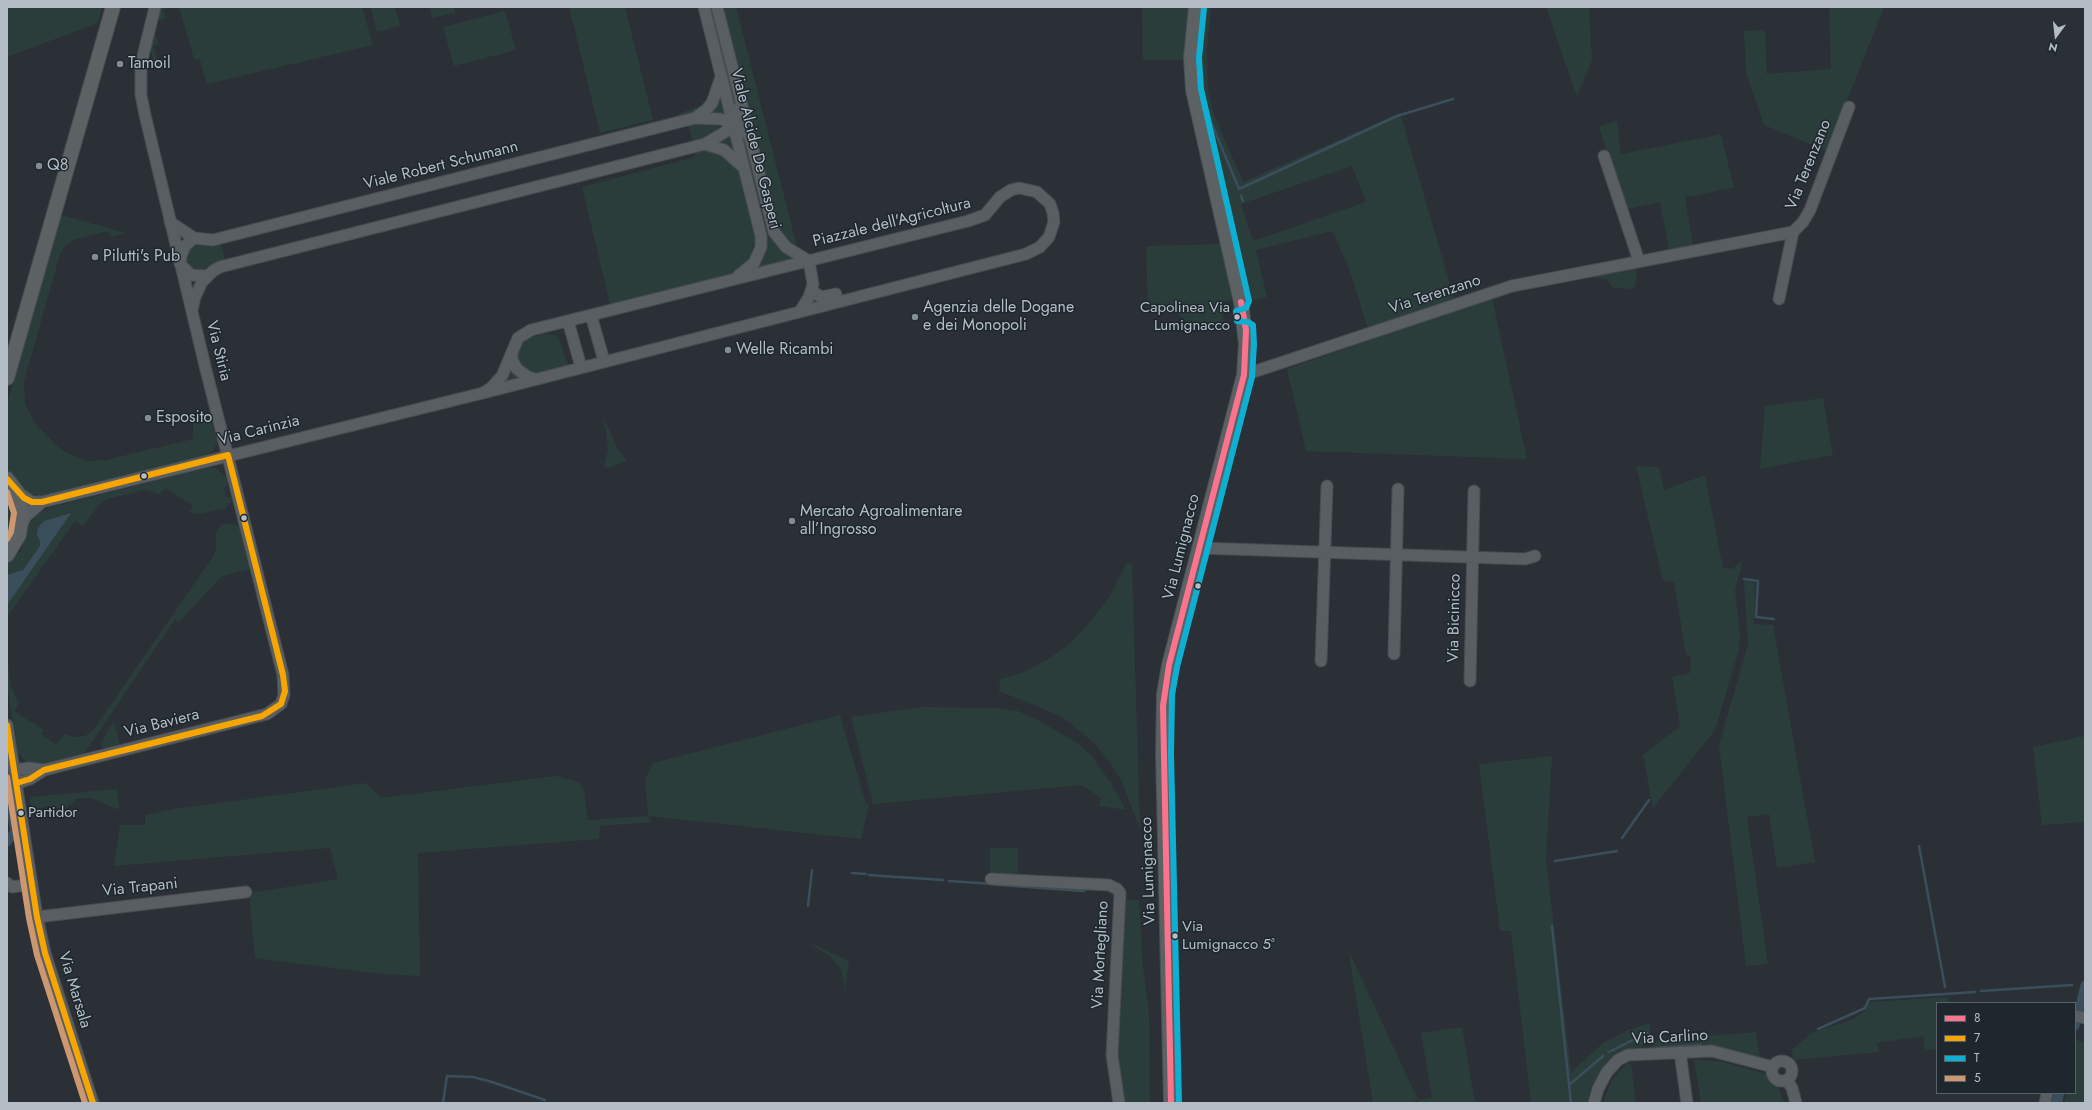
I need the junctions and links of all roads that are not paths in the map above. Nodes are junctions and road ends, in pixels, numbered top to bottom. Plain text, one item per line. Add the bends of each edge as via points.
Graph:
1 (113, 7) edge
2 (155, 7) edge
3 (704, 7) edge
4 (1196, 7) edge
5 (719, 11) edge
6 (722, 76) junction
7 (741, 104) junction
8 (1850, 107) dead end
9 (695, 118) junction
10 (733, 123) junction
11 (749, 135) junction
12 (705, 144) junction
13 (1604, 156) dead end
14 (746, 170) junction
15 (170, 222) junction
16 (1793, 232) junction
17 (194, 238) junction
18 (809, 260) junction
19 (1639, 261) junction
20 (180, 264) junction
21 (982, 265) junction
22 (208, 276) junction
23 (724, 282) junction
24 (812, 290) junction
25 (1779, 299) dead end
26 (191, 310) junction
27 (801, 310) junction
28 (591, 315) junction
29 (568, 321) junction
30 (513, 346) junction
31 (604, 361) junction
32 (581, 367) junction
33 (1244, 375) junction
34 (7, 378) edge
35 (535, 379) junction
36 (483, 393) junction
37 (228, 455) junction
38 (7, 479) edge
39 (1327, 486) dead end
40 (1398, 489) dead end
41 (1474, 491) dead end
42 (17, 492) junction
43 (42, 502) junction
44 (22, 524) junction
45 (1200, 548) junction
46 (1325, 553) junction
47 (1397, 554) junction
48 (7, 555) edge
49 (1535, 556) dead end
50 (1473, 557) junction
51 (1394, 654) dead end
52 (1321, 661) dead end
53 (1470, 681) dead end
54 (283, 701) joint
55 (7, 725) edge
56 (14, 770) junction
57 (44, 770) junction
58 (16, 783) junction
59 (991, 879) dead end
60 (7, 883) edge
61 (32, 884) junction
62 (246, 892) dead end
63 (38, 917) junction
64 (1680, 1052) junction
65 (1773, 1067) junction
66 (1787, 1080) junction
67 (93, 1103) edge
68 (1119, 1103) edge
69 (1171, 1103) edge
70 (1594, 1103) edge
71 (1687, 1103) edge
72 (1796, 1103) edge

1 - 34 main road
2 - 15 street, Via Stiria via 141,64 141,94
3 - 6 street, Viale Alcide De Gasperi
4 - 33 main road, Via Lumignacco via 1191,58 1193,90 1242,306 1246,344
5 - 7 street, Viale Alcide De Gasperi
6 - 9 street, Viale Robert Schumann via 712,103
6 - 10 street, Viale Alcide De Gasperi
7 - 10 street
7 - 11 street, Viale Alcide De Gasperi
8 - 16 street, Via Terenzano via 1810,210
9 - 10 street, Viale Robert Schumann via 720,119
9 - 17 street, Viale Robert Schumann via 220,238
10 - 11 street, Viale Robert Schumann
10 - 12 street via 725,132
10 - 14 street, Viale Alcide De Gasperi
11 - 18 street, Viale Alcide De Gasperi via 774,232 786,247
12 - 14 street via 724,150
12 - 22 street via 228,264
13 - 19 street
14 - 23 street, Viale Alcide De Gasperi via 761,246 754,263 747,271
15 - 17 street
15 - 20 street, Via Stiria
16 - 19 street, Via Terenzano
16 - 25 street, Via Terenzano
17 - 20 street via 183,250
18 - 21 street, Piazzale dell'Agricoltura via 980,218 989,212 1000,197 1011,190 1029,189 1044,197 1050,204 1054,222 1045,243 1026,254
18 - 23 street, Piazzale dell'Agricoltura
18 - 24 street, Piazzale dell'Agricoltura via 813,278
19 - 33 street, Via Terenzano via 1512,286
20 - 22 street via 191,275
20 - 26 street, Via Stiria
21 - 24 street, Piazzale dell'Agricoltura via 966,262 824,297 816,295
21 - 27 street, Piazzale dell'Agricoltura
22 - 26 street
23 - 28 street, Piazzale dell'Agricoltura
24 - 27 street, Piazzale dell'Agricoltura
26 - 37 street, Via Stiria
27 - 31 street, Piazzale dell'Agricoltura
28 - 29 street, Piazzale dell'Agricoltura
28 - 31 street
29 - 30 street, Piazzale dell'Agricoltura via 523,333
29 - 32 street
30 - 35 street via 514,365 521,373
30 - 36 street, Piazzale dell'Agricoltura via 502,376
31 - 32 street, Piazzale dell'Agricoltura
32 - 35 street, Piazzale dell'Agricoltura
33 - 45 main road, Via Lumignacco
35 - 36 street, Piazzale dell'Agricoltura
36 - 37 street, Via Carinzia
37 - 43 street, Via Carinzia
37 - 54 street, Via Stiria via 283,675
38 - 42 main road
39 - 46 street
40 - 47 street
41 - 50 street, Via Bicinicco
42 - 43 street via 32,502
42 - 44 main road via 22,508
43 - 44 street, Via Carinzia via 26,516
44 - 48 main road via 14,546
45 - 46 street, Via Bicinicco
45 - 69 main road, Via Lumignacco via 1170,665 1163,706
46 - 47 street, Via Bicinicco
46 - 52 street
47 - 50 street, Via Bicinicco
47 - 51 street
49 - 50 street, Via Bicinicco via 1525,559
50 - 53 street, Via Bicinicco
54 - 57 street, Via Baviera via 276,709 262,716
55 - 56 street, Via Marsala
56 - 57 street, Via Baviera
56 - 58 street, Via Marsala
57 - 58 street, Via Baviera via 30,779
58 - 61 street, Via Marsala
59 - 68 street, Via Mortegliano via 1109,885 1117,889 1120,898 1112,1055
60 - 61 street via 12,887
61 - 63 street, Via Marsala
62 - 63 street, Via Trapani
63 - 67 street, Via Marsala via 45,953
64 - 65 street, Via Carlino via 1725,1053
64 - 70 street, Via Carlino via 1642,1053 1623,1057 1612,1065 1602,1079
64 - 71 street
65 - 66 street via 1772,1073 1775,1078
65 - 66 street via 1780,1062 1788,1063 1792,1072
66 - 72 street

